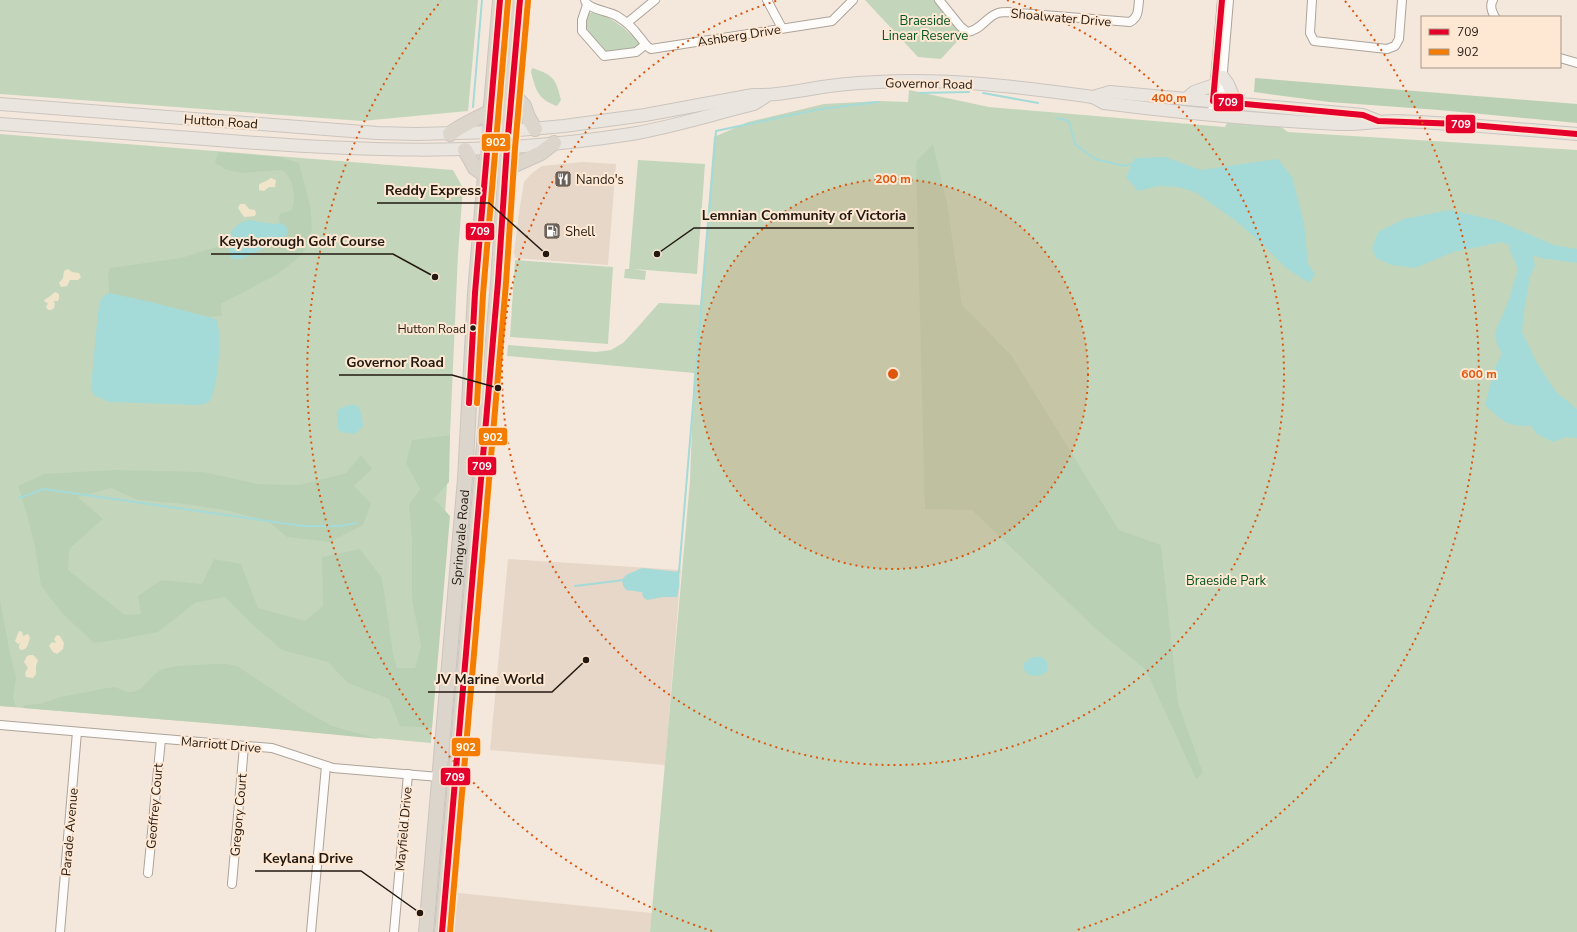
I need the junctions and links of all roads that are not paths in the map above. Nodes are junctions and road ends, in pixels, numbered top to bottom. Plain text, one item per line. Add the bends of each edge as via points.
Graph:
1 (500, 0) edge
2 (520, 0) edge
3 (654, 0) edge
4 (767, 0) edge
5 (853, 0) edge
6 (939, 0) edge
7 (1139, 0) edge
8 (1222, 0) edge
9 (1229, 0) edge
10 (1312, 0) edge
11 (1402, 0) edge
12 (1493, 0) edge
13 (586, 2) edge
14 (1494, 16) edge
15 (627, 23) junction
16 (782, 28) junction
17 (645, 45) junction
18 (1561, 58) edge
19 (1577, 63) edge
20 (1218, 81) junction
21 (512, 93) junction
22 (766, 96) junction
23 (1093, 97) junction
24 (1186, 99) junction
25 (1216, 101) junction
26 (1236, 103) junction
27 (0, 104) edge
28 (491, 110) junction
29 (1215, 115) junction
30 (1378, 121) junction
31 (0, 124) edge
32 (535, 129) junction
33 (509, 131) junction
34 (490, 132) junction
35 (450, 134) junction
36 (1577, 134) edge
37 (554, 144) junction
38 (507, 147) junction
39 (488, 148) junction
40 (465, 150) junction
41 (506, 169) junction
42 (485, 175) junction
43 (0, 725) edge
44 (77, 732) junction
45 (161, 739) junction
46 (244, 746) junction
47 (326, 766) junction
48 (408, 774) junction
49 (439, 777) junction
50 (148, 873) dead end
51 (232, 884) dead end
52 (60, 932) edge
53 (311, 932) edge
54 (394, 932) edge
55 (426, 932) edge
56 (442, 932) edge

1 - 28 highway, Springvale Road
2 - 21 highway, Springvale Road
3 - 15 street
4 - 16 street
5 - 16 street, Ashberg Drive via 832,21
6 - 7 street, Shoalwater Drive via 960,26 967,32 972,32 998,13 1008,12 1130,22 1138,13
8 - 20 street
9 - 20 street
10 - 11 street via 1310,33 1314,41 1387,49 1394,46 1399,38
12 - 14 street via 1491,3
13 - 15 street
13 - 17 street via 582,31 602,54 607,56 633,52
15 - 17 street
16 - 17 street, Ashberg Drive via 654,49
18 - 19 street
20 - 24 main road via 1194,92
20 - 25 street
20 - 25 street
20 - 26 main road via 1228,84
21 - 32 highway via 524,106
21 - 33 highway, Springvale Road
22 - 23 main road, Governor Road via 845,84 920,81 1013,87
22 - 32 main road, Governor Road via 753,95 615,119
22 - 37 main road, Governor Road via 754,104 664,127
23 - 24 main road, Governor Road via 1110,92
23 - 29 main road, Governor Road via 1104,103
24 - 25 main road, Governor Road
25 - 26 main road, Governor Road
25 - 29 street
26 - 30 main road, Governor Road via 1363,115
27 - 35 main road, Hutton Road via 377,133
28 - 34 highway, Springvale Road
28 - 35 highway
29 - 30 main road, Governor Road via 1340,124
30 - 36 main road, Governor Road
31 - 40 main road, Hutton Road via 317,148
32 - 33 main road, Governor Road
33 - 34 main road, Governor Road
33 - 38 highway, Springvale Road
34 - 35 main road, Hutton Road
34 - 39 highway, Springvale Road
37 - 38 main road, Governor Road
37 - 41 highway
38 - 39 main road, Governor Road
38 - 41 highway, Springvale Road
39 - 40 main road, Hutton Road
39 - 42 highway, Springvale Road
40 - 42 highway via 476,168
41 - 56 highway, Springvale Road
42 - 49 highway, Springvale Road via 475,294 465,479
43 - 44 street, Marriott Drive
44 - 45 street, Marriott Drive
44 - 52 street, Parade Avenue
45 - 46 street, Marriott Drive
45 - 50 street, Geoffrey Court
46 - 47 street, Marriott Drive via 276,749
46 - 51 street, Gregory Court
47 - 48 street, Marriott Drive
47 - 53 street
48 - 49 street, Marriott Drive
48 - 54 street, Mayfield Drive
49 - 55 highway, Springvale Road

